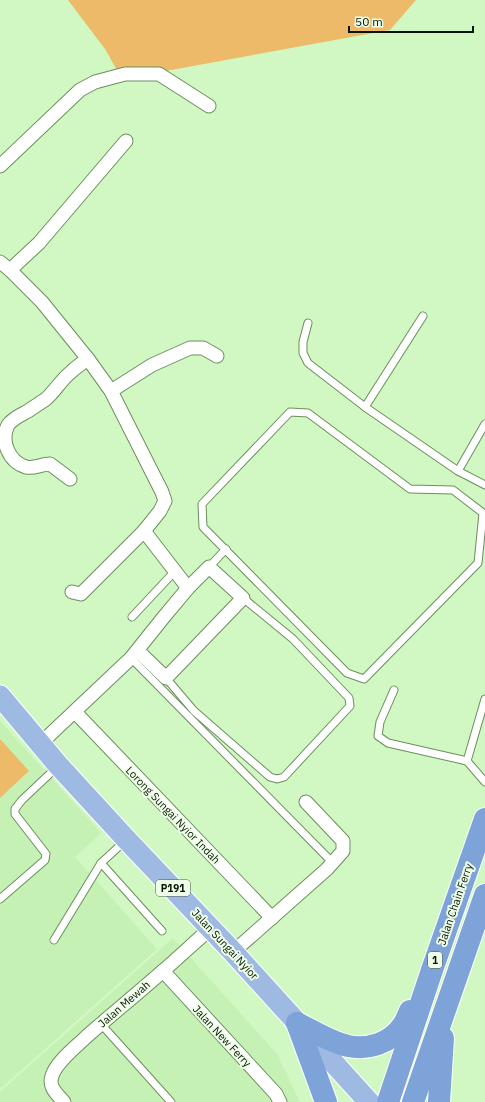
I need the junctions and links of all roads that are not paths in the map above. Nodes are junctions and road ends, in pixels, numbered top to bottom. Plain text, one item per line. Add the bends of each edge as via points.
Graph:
1 (209, 106) dead end
2 (126, 141) dead end
3 (0, 166) edge
4 (5, 266) edge
5 (423, 316) dead end
6 (308, 323) dead end
7 (217, 356) dead end
8 (88, 359) junction
9 (111, 391) junction
10 (365, 406) junction
11 (485, 424) edge
12 (458, 471) junction
13 (70, 479) dead end
14 (485, 485) edge
15 (144, 531) junction
16 (226, 549) junction
17 (209, 567) junction
18 (175, 571) junction
19 (188, 588) junction
20 (72, 592) dead end
21 (243, 598) junction
22 (132, 617) dead end
23 (134, 654) junction
24 (166, 678) junction
25 (394, 690) dead end
26 (0, 696) edge
27 (485, 699) edge
28 (75, 712) junction
29 (40, 744) junction
30 (467, 761) junction
31 (58, 765) junction
32 (485, 782) edge
33 (306, 802) dead end
34 (485, 819) edge
35 (126, 840) junction
36 (332, 862) junction
37 (101, 863) junction
38 (485, 895) edge
39 (0, 899) edge
40 (272, 918) junction
41 (211, 928) junction
42 (162, 931) dead end
43 (54, 940) dead end
44 (233, 952) junction
45 (432, 970) junction
46 (163, 971) junction
47 (446, 1005) junction
48 (297, 1023) junction
49 (101, 1024) junction
50 (64, 1102) edge
51 (171, 1102) edge
52 (280, 1102) edge
53 (326, 1102) edge
54 (369, 1102) edge
55 (388, 1102) edge
56 (413, 1102) edge
57 (440, 1102) edge

1 - 3 street via 159,74 125,74 95,82 80,90
2 - 4 street via 39,243
4 - 8 street via 42,302
5 - 10 lane
6 - 10 lane via 303,353 308,363
7 - 9 street via 203,348 190,348 152,365
8 - 9 street
8 - 13 street via 70,372 46,398 16,417 9,424 4,438 8,453 17,462 27,467 50,464
9 - 15 street via 165,501
10 - 12 lane
11 - 12 lane
12 - 14 lane
15 - 18 street
15 - 20 street via 81,594
16 - 16 lane via 203,526 202,504 290,412 308,413 410,489 453,490 483,513 478,563 364,679 347,673
16 - 17 lane
17 - 19 street
17 - 21 street
18 - 19 street
18 - 22 lane
19 - 23 street
21 - 24 street
21 - 24 lane via 293,639 349,698 350,706 289,772 277,779 270,777 194,711
23 - 24 street
23 - 28 street
23 - 36 lane
25 - 30 lane via 380,722 378,736 388,743
26 - 29 main road, Jalan Sungai Nyior / P191
27 - 30 lane
28 - 29 street
28 - 40 street, Lorong Sungai Nyior Indah
29 - 31 main road, Jalan Sungai Nyior / P191
30 - 32 lane
31 - 35 main road, Jalan Sungai Nyior / P191
31 - 39 lane via 15,809 15,814 46,854 46,860
33 - 36 street via 343,841 343,850
34 - 45 highway, Jalan Chain Ferry / 1
35 - 37 lane
35 - 41 main road, Jalan Sungai Nyior / P191
36 - 40 street
37 - 42 lane
37 - 43 lane
38 - 47 highway, 1
40 - 44 street
41 - 44 main road, Jalan Sungai Nyior / P191
41 - 46 street, Jalan Mewah
44 - 48 main road, Jalan Sungai Nyior / P191
45 - 48 highway via 403,1025 384,1043 349,1046
45 - 55 highway, Jalan Chain Ferry / 1
46 - 49 street, Jalan Mewah
46 - 52 street, Jalan New Ferry via 276,1094
47 - 56 highway, 1
47 - 57 highway
48 - 53 highway
48 - 54 main road, Jalan Sungai Nyior / P191
49 - 50 street, Jalan Mewah via 71,1051 52,1074 52,1089
49 - 51 lane

